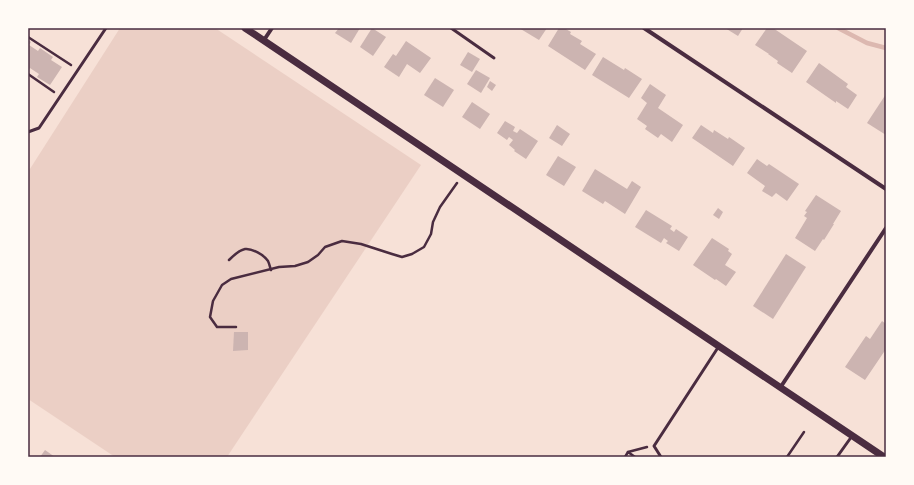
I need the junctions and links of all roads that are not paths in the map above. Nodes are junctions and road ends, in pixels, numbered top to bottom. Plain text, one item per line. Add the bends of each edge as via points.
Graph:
1 (106, 28) edge
2 (245, 28) edge
3 (272, 28) edge
4 (451, 28) edge
5 (644, 28) edge
6 (264, 40) junction
7 (494, 58) dead end
8 (28, 132) edge
9 (886, 189) edge
10 (886, 228) edge
11 (718, 346) junction
12 (780, 388) junction
13 (852, 435) junction
14 (661, 457) edge
15 (837, 457) edge
16 (884, 457) edge

1 - 8 lane via 39,128
2 - 6 street
3 - 6 street
4 - 7 lane
5 - 9 street
6 - 11 street
10 - 12 street
11 - 12 street
11 - 14 lane via 654,446
12 - 13 street
13 - 15 lane
13 - 16 street

